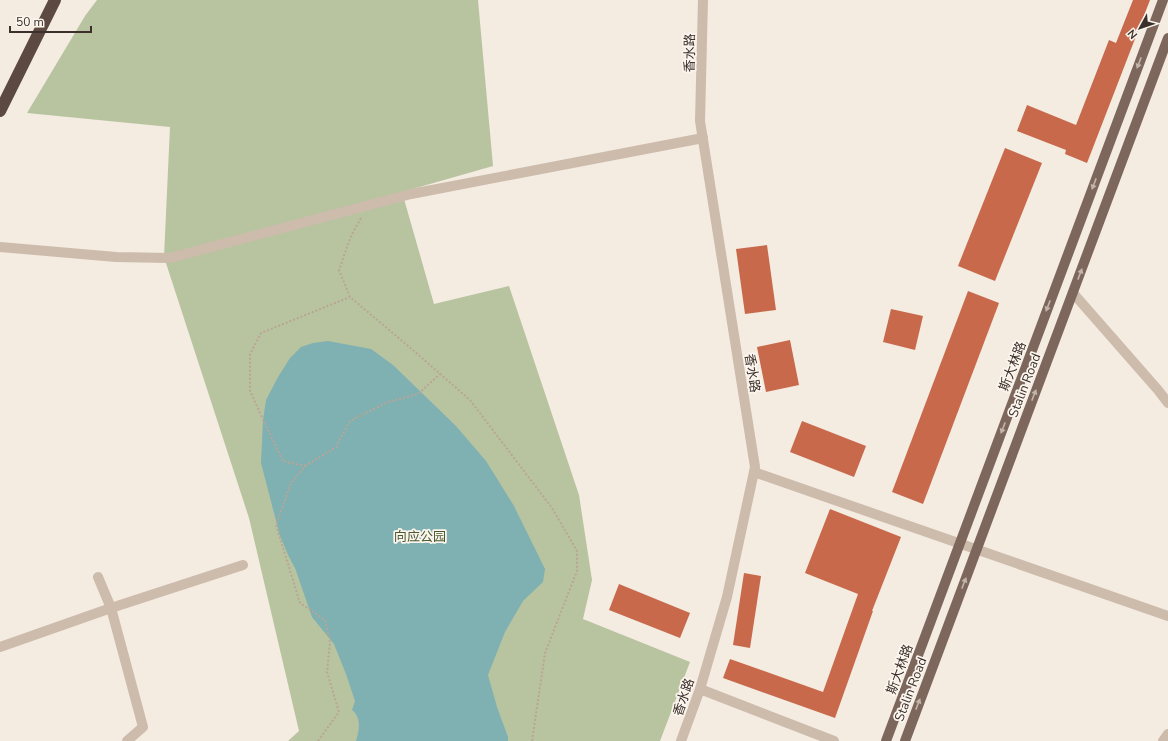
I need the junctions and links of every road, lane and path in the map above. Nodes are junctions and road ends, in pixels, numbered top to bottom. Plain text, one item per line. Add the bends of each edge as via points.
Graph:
1 (55, 0) edge
2 (703, 0) edge
3 (1163, 0) edge
4 (1168, 38) edge
5 (0, 111) edge
6 (703, 138) junction
7 (368, 206) junction
8 (0, 248) edge
9 (1073, 293) junction
10 (350, 297) junction
11 (440, 374) junction
12 (1168, 402) edge
13 (305, 466) junction
14 (754, 472) junction
15 (960, 542) junction
16 (976, 549) junction
17 (243, 565) dead end
18 (98, 577) dead end
19 (111, 608) junction
20 (1168, 616) edge
21 (0, 648) edge
22 (700, 689) junction
23 (1168, 734) edge
24 (127, 741) edge
25 (318, 741) edge
26 (532, 741) edge
27 (681, 741) edge
28 (834, 741) edge
29 (886, 741) edge
30 (905, 741) edge
31 (1163, 741) edge

1 - 5 highway
2 - 6 street, 香水路 via 700,121
3 -> 15 main road, 斯大林路
9 -> 4 main road, Stalin Road
6 - 7 street via 412,194
6 - 14 street, 香水路
7 - 8 street via 170,258 116,257
7 - 10 path via 351,236 339,270
9 - 12 street
16 -> 9 main road, Stalin Road
10 - 11 path
10 - 13 path via 261,333 250,354 250,391 283,461
11 - 13 path via 418,394 388,402 350,421 336,447
11 - 26 path via 470,400 552,508 578,552 577,571 545,653
13 - 25 path via 291,483 276,525 300,603 326,620 330,642 327,672 339,712
14 - 15 street
14 - 22 street, 香水路 via 727,597
15 - 16 street
15 - 29 main road, 斯大林路
16 - 20 street
30 -> 16 main road, Stalin Road
17 - 19 street
18 - 19 street
19 - 21 street
19 - 24 street via 143,727
22 - 27 street, 香水路
22 - 28 street
23 - 31 street

